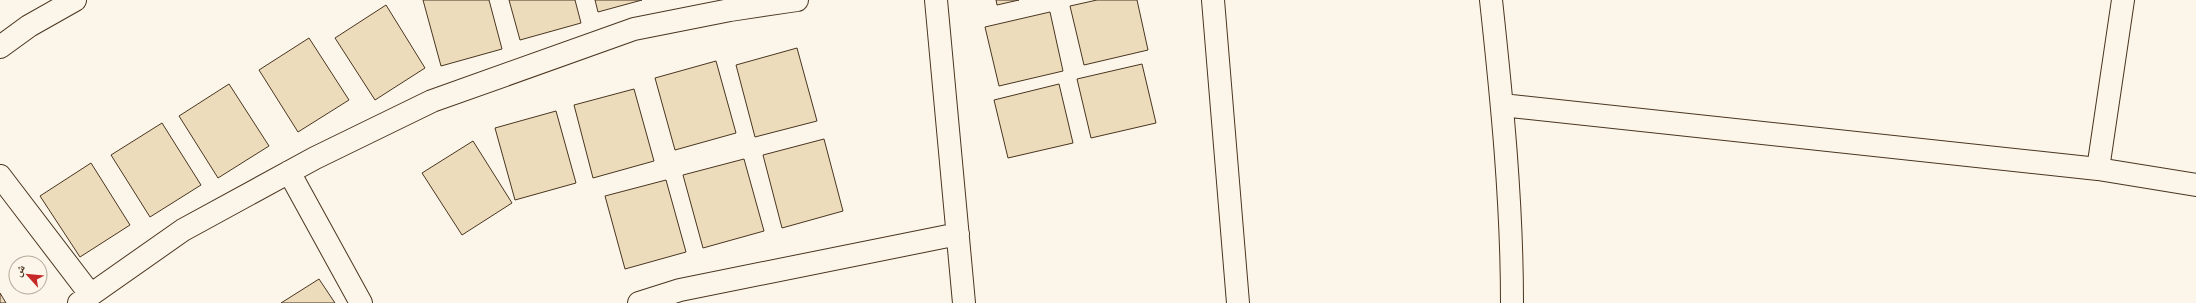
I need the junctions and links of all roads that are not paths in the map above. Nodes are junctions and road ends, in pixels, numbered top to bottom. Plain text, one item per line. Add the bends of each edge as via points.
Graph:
1 (75, 0) edge
2 (797, 0) edge
3 (936, 0) edge
4 (1213, 0) edge
5 (1491, 0) edge
6 (2123, 0) edge
7 (0, 47) edge
8 (1502, 105) junction
9 (2098, 169) junction
10 (289, 172) junction
11 (0, 176) edge
12 (2196, 185) edge
13 (958, 234) junction
14 (84, 299) edge
15 (361, 303) edge
16 (639, 303) edge
17 (964, 303) edge
18 (1238, 303) edge
19 (1512, 303) edge

1 - 7 street via 29,26
2 - 10 street via 634,29 432,101
3 - 13 street
4 - 18 street
5 - 8 street
6 - 9 street
8 - 9 street
8 - 19 street via 1512,261
9 - 12 street
10 - 14 street via 183,230
10 - 15 street
11 - 14 street
13 - 16 street via 680,290
13 - 17 street

